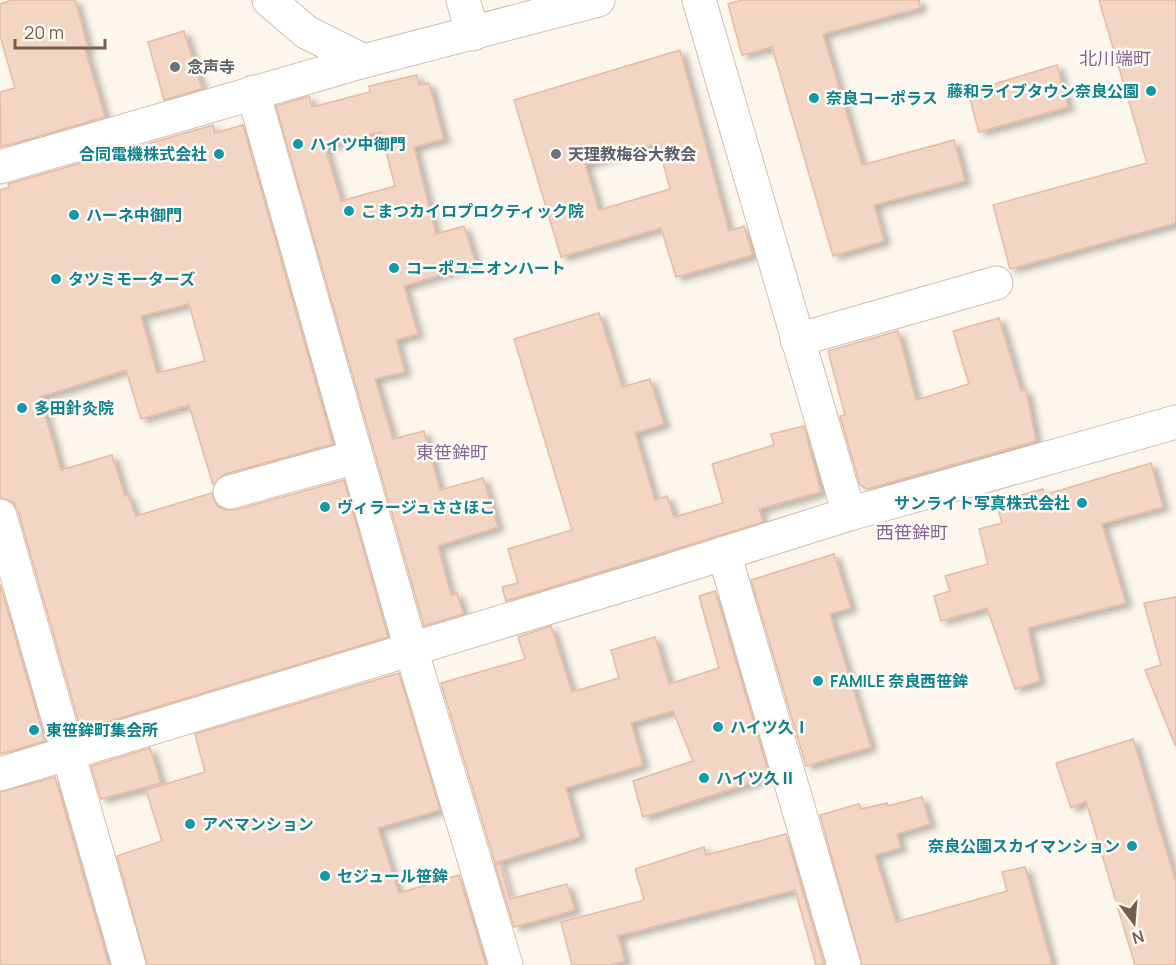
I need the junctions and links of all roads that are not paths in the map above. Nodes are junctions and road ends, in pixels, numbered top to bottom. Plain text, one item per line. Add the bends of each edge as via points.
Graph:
1 (269, 0) edge
2 (463, 0) edge
3 (598, 0) edge
4 (699, 0) edge
5 (473, 34) junction
6 (364, 61) junction
7 (253, 92) junction
8 (0, 167) edge
9 (996, 283) dead end
10 (797, 340) junction
11 (1176, 422) edge
12 (356, 457) junction
13 (230, 492) dead end
14 (849, 514) junction
15 (0, 516) edge
16 (724, 553) junction
17 (411, 649) junction
18 (68, 753) junction
19 (0, 774) edge
20 (129, 965) edge
21 (506, 965) edge
22 (844, 965) edge

1 - 6 street via 306,32
2 - 5 street
3 - 5 street
4 - 10 street
5 - 6 street
6 - 7 street
7 - 8 street
7 - 12 street
9 - 10 street
10 - 14 street
11 - 14 street
12 - 13 street
12 - 17 street
14 - 16 street
15 - 18 street
16 - 17 street
16 - 22 street
17 - 18 street
17 - 21 street
18 - 19 street
18 - 20 street

